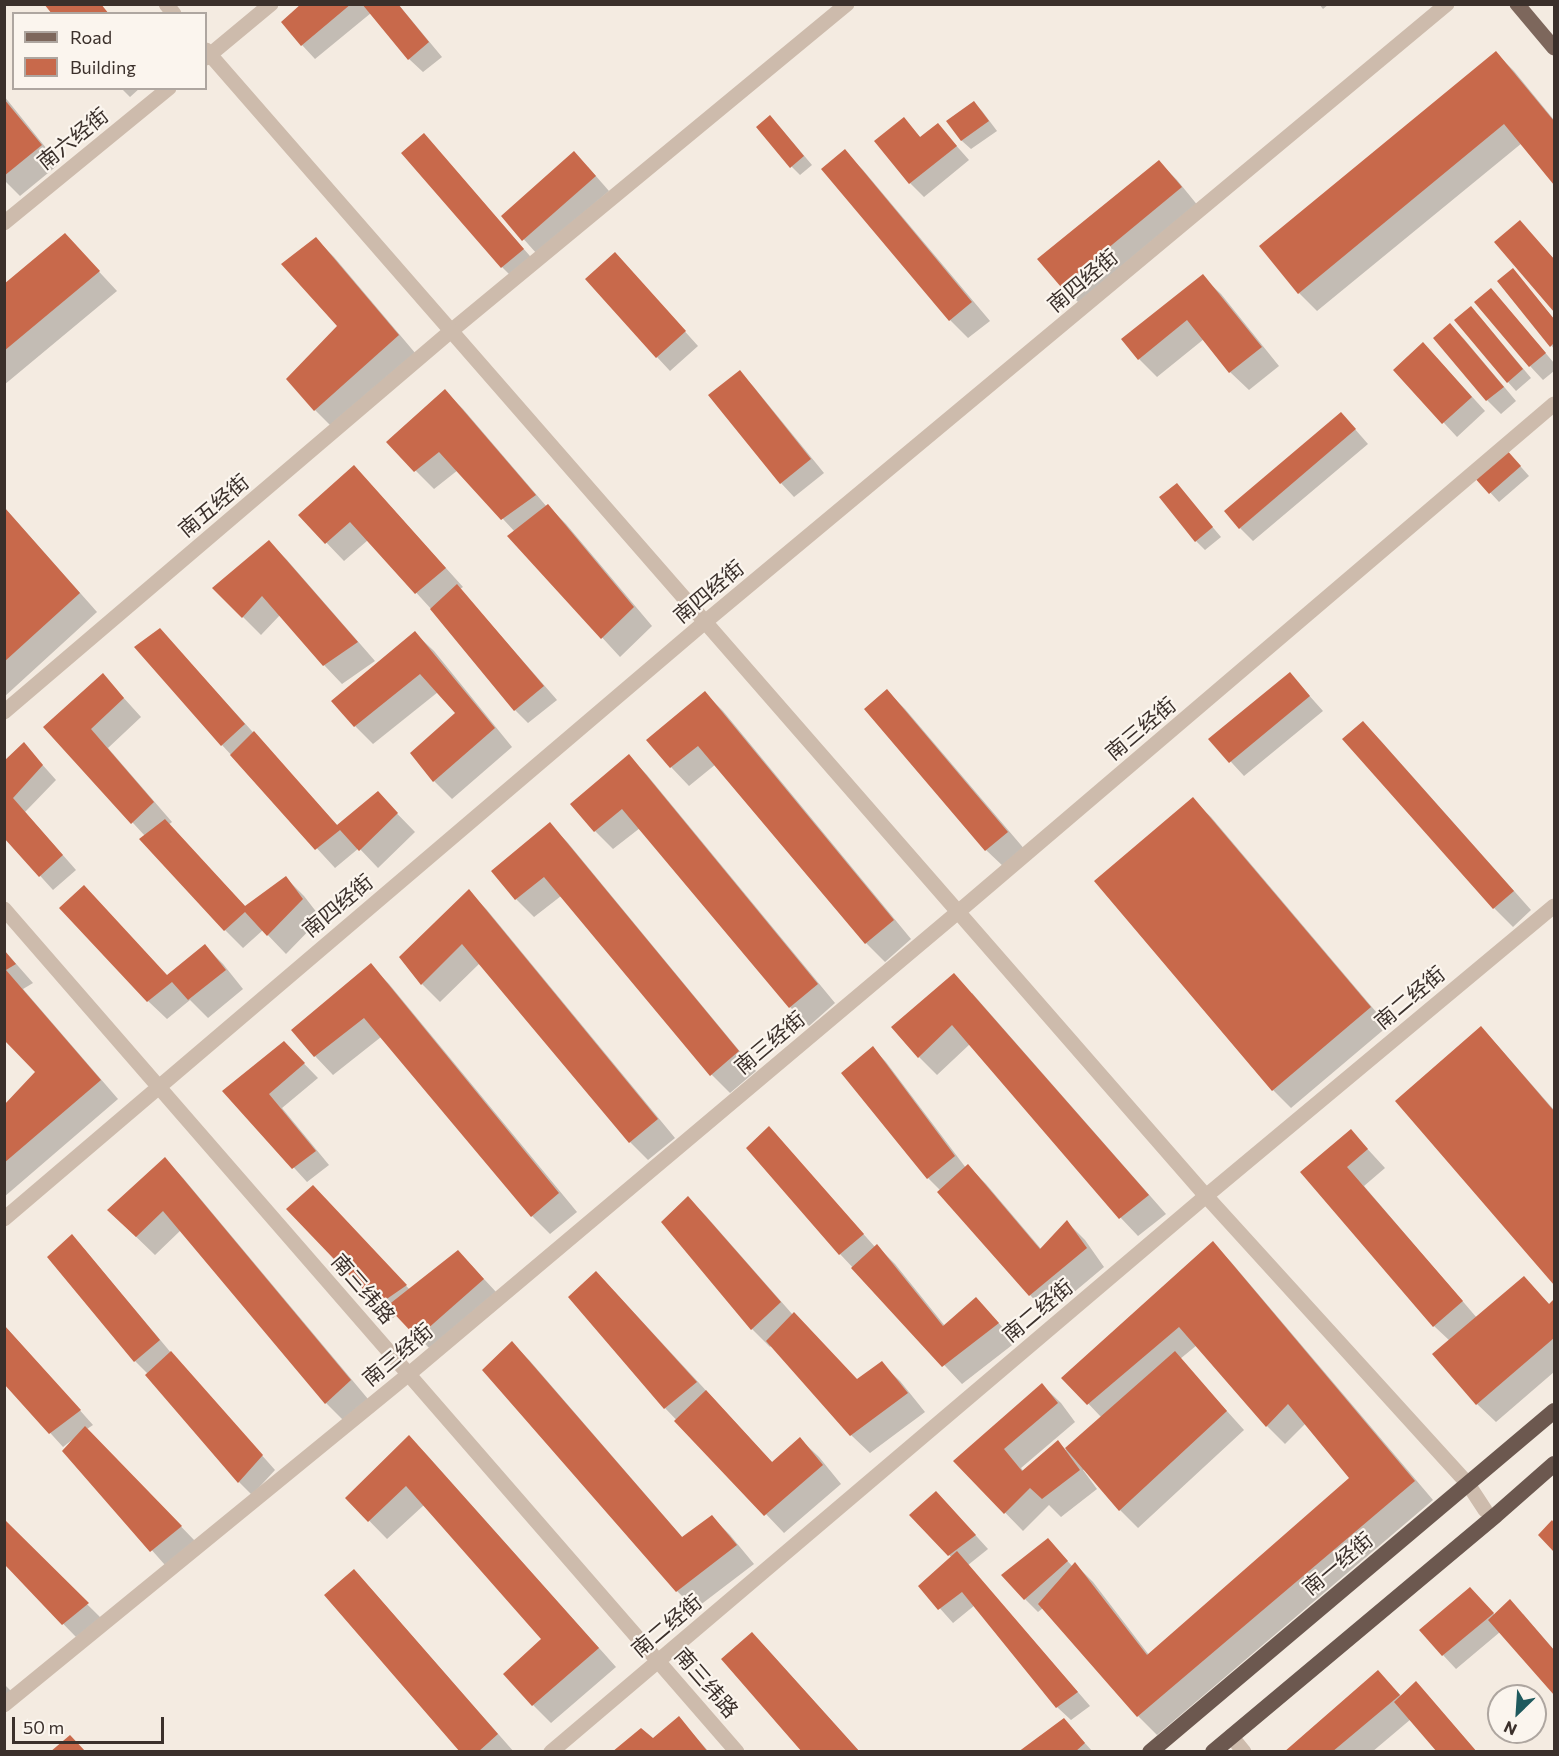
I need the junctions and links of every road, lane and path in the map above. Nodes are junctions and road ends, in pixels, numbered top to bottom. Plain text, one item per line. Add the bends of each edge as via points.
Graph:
1 (271, 4) edge
2 (847, 4) edge
3 (1447, 4) edge
4 (1517, 4) edge
5 (1528, 4) edge
6 (1554, 35) edge
7 (1554, 48) edge
8 (207, 54) edge
9 (167, 90) edge
10 (4, 223) edge
11 (451, 331) junction
12 (1554, 404) edge
13 (705, 622) junction
14 (4, 712) edge
15 (1554, 906) edge
16 (4, 909) edge
17 (958, 912) junction
18 (159, 1086) junction
19 (1206, 1196) junction
20 (4, 1219) edge
21 (409, 1374) junction
22 (1554, 1411) edge
23 (1554, 1464) edge
24 (1468, 1484) junction
25 (1485, 1510) dead end
26 (659, 1660) junction
27 (4, 1705) edge
28 (1231, 1736) junction
29 (551, 1752) edge
30 (737, 1752) edge
31 (1150, 1752) edge
32 (1213, 1752) edge
33 (1244, 1752) edge

1 - 8 street
2 - 11 street, 南五经街
3 - 13 street, 南四经街
4 - 7 main road
5 - 6 main road
8 - 11 street
9 - 10 street, 南六经街
11 - 13 street
11 - 14 street, 南五经街
12 - 17 street, 南三经街
13 - 17 street
13 - 18 street, 南四经街
15 - 19 street, 南二经街
16 - 18 street, 南三纬路
17 - 19 street
17 - 21 street, 南三经街
18 - 20 street, 南四经街
18 - 21 street, 南三纬路
19 - 24 street
19 - 26 street, 南二经街
21 - 26 street, 南三纬路
21 - 27 street, 南三经街
22 - 24 highway, 南一经街
23 - 28 highway
24 - 25 street
24 - 31 highway, 南一经街
26 - 29 street, 南二经街
26 - 30 street, 南三纬路
28 - 32 highway
28 - 33 street

